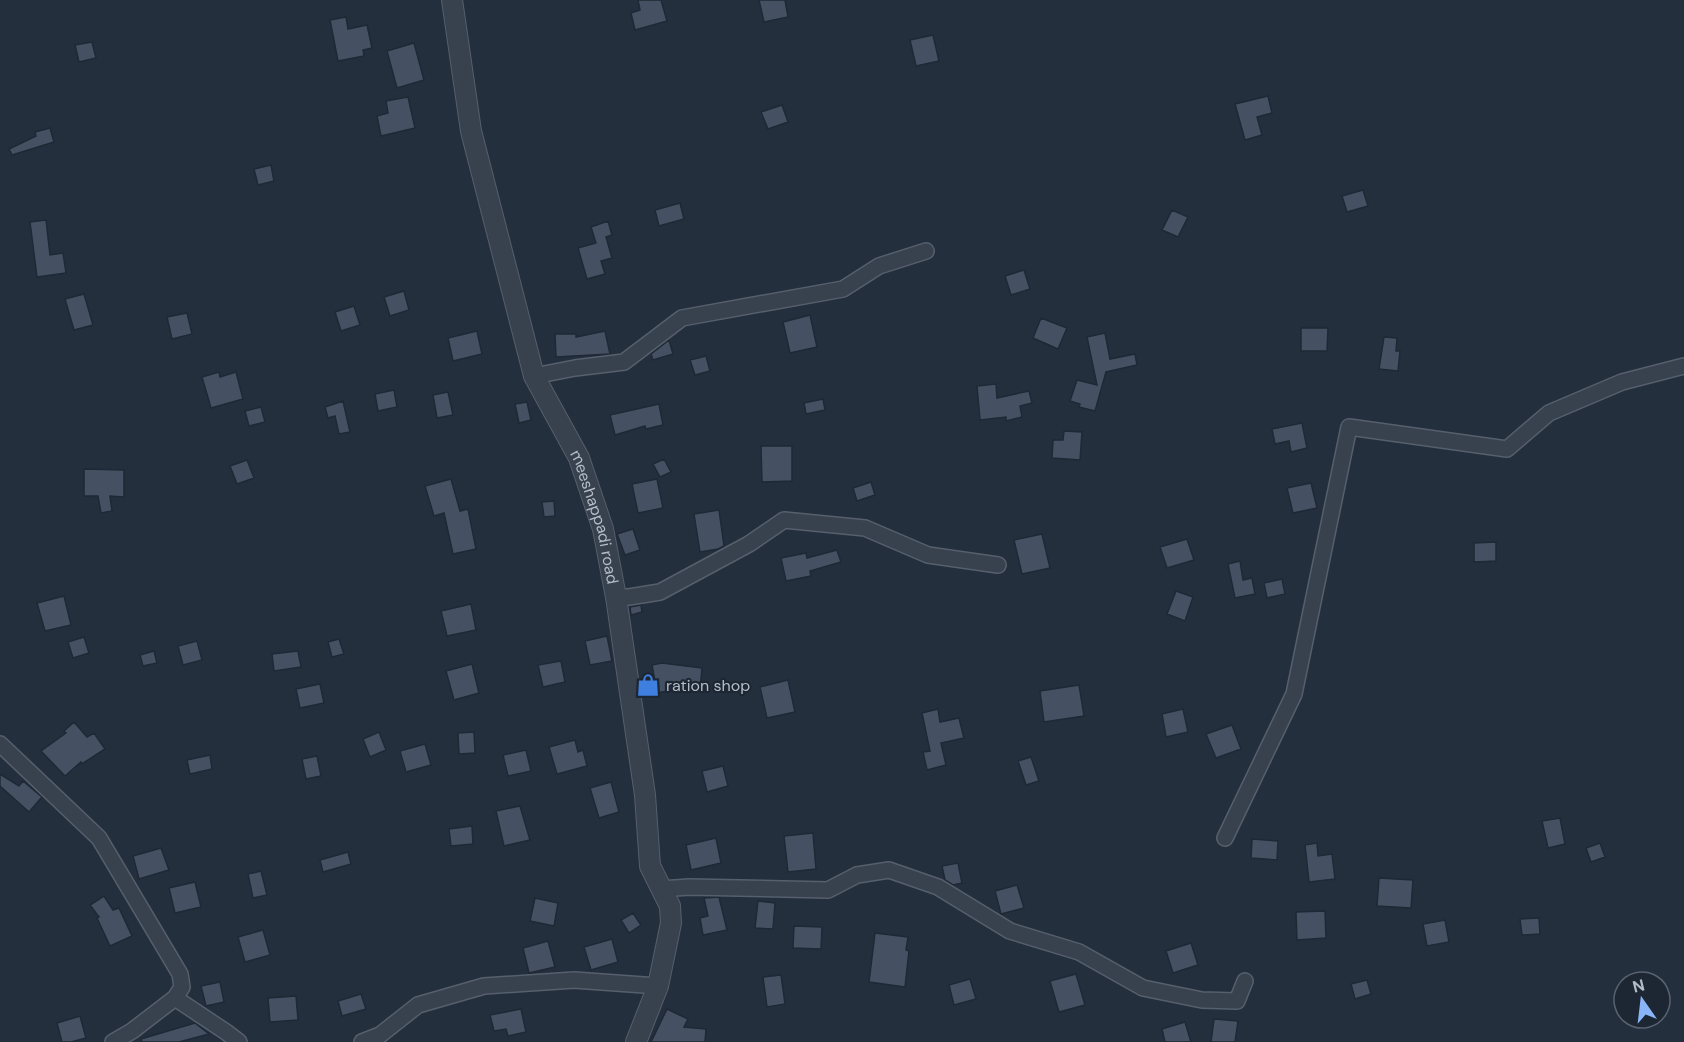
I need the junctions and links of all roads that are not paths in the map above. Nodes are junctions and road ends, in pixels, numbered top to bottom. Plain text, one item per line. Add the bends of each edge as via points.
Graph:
1 (452, 0) edge
2 (926, 251) dead end
3 (1684, 366) edge
4 (534, 376) junction
5 (998, 565) dead end
6 (616, 597) junction
7 (0, 744) edge
8 (1226, 838) dead end
9 (661, 889) junction
10 (1245, 981) dead end
11 (658, 986) junction
12 (175, 998) junction
13 (113, 1042) edge
14 (239, 1042) edge
15 (362, 1042) edge
16 (636, 1042) edge

1 - 4 street, meeshappadi road via 471,131
2 - 4 street via 879,266 843,289 682,318 624,362
3 - 8 street via 1622,382 1549,413 1507,449 1349,427 1294,694
4 - 6 street, meeshappadi road via 579,458 603,529
5 - 6 street via 928,555 865,528 784,520 750,544 660,592
6 - 9 street, meeshappadi road via 645,795 650,866
7 - 12 street via 99,838 180,974 182,987
9 - 10 street via 828,890 857,875 889,870 938,887 1010,931 1079,952 1143,988 1202,1000 1237,1001
9 - 11 street, meeshappadi road via 670,906 671,923
11 - 15 street via 574,980 484,986 418,1005 380,1035
11 - 16 street, meeshappadi road
12 - 13 street
12 - 14 street

